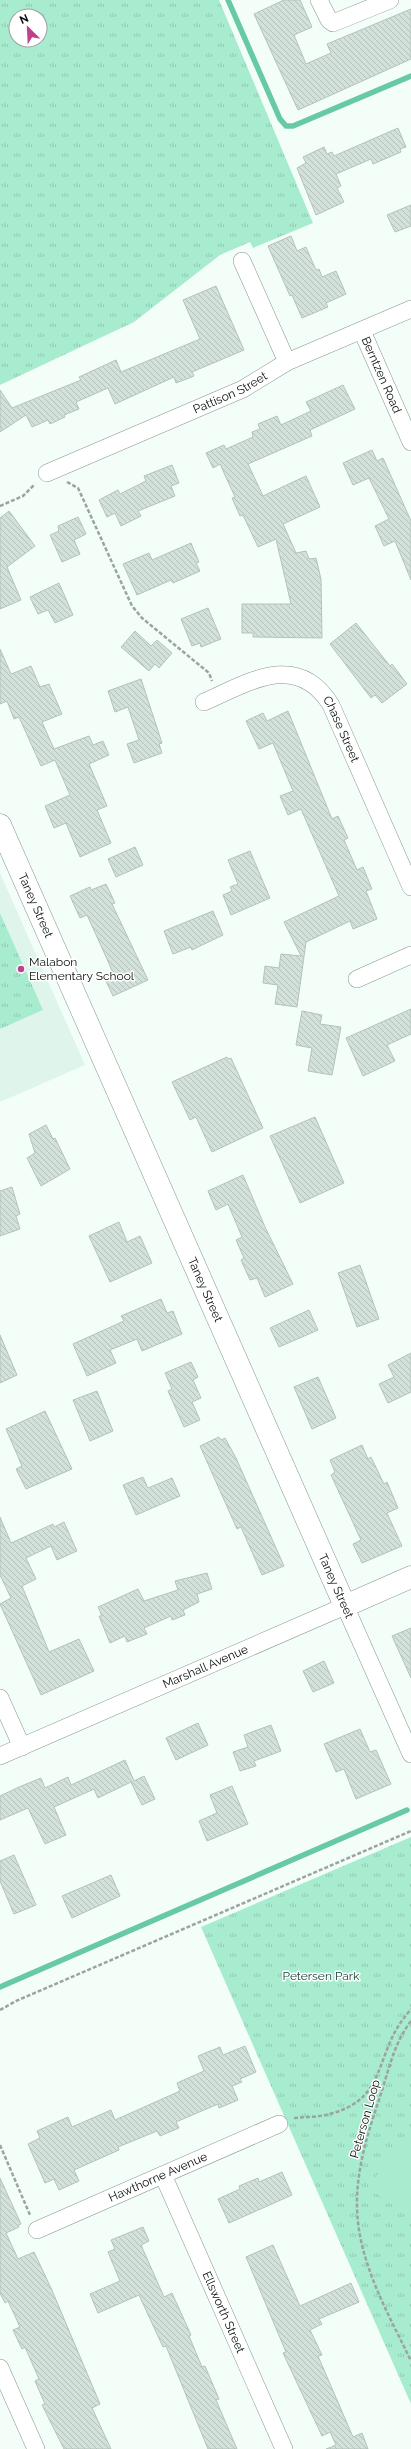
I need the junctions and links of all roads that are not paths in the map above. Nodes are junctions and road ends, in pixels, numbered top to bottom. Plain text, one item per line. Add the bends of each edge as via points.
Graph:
1 (319, 0) edge
2 (390, 0) edge
3 (242, 261) dead end
4 (411, 309) edge
5 (362, 330) junction
6 (287, 362) junction
7 (411, 442) edge
8 (47, 473) road end
9 (204, 702) road end
10 (0, 825) edge
11 (411, 886) edge
12 (411, 955) edge
13 (358, 979) dead end
14 (411, 1577) edge
15 (345, 1606) junction
16 (0, 1698) edge
17 (22, 1747) junction
18 (411, 1754) edge
19 (0, 1756) edge
20 (279, 2124) road end
21 (163, 2175) junction
22 (37, 2230) road end
23 (0, 2368) edge
24 (36, 2449) edge
25 (284, 2449) edge

1 - 2 street via 328,20 333,23
3 - 6 street
4 - 5 street, Pattison Street
5 - 6 street, Pattison Street
5 - 7 street, Berntzen Road
6 - 8 street, Pattison Street via 244,389
9 - 11 street, Chase Street via 265,675 281,673 310,682 324,693
10 - 15 street, Taney Street
12 - 13 street
14 - 15 street, Marshall Avenue
15 - 17 street, Marshall Avenue
15 - 18 street, Taney Street
16 - 17 street
17 - 19 street, Marshall Avenue
20 - 21 street, Hawthorne Avenue
21 - 22 street, Hawthorne Avenue
21 - 25 street, Ellsworth Street
23 - 24 street

